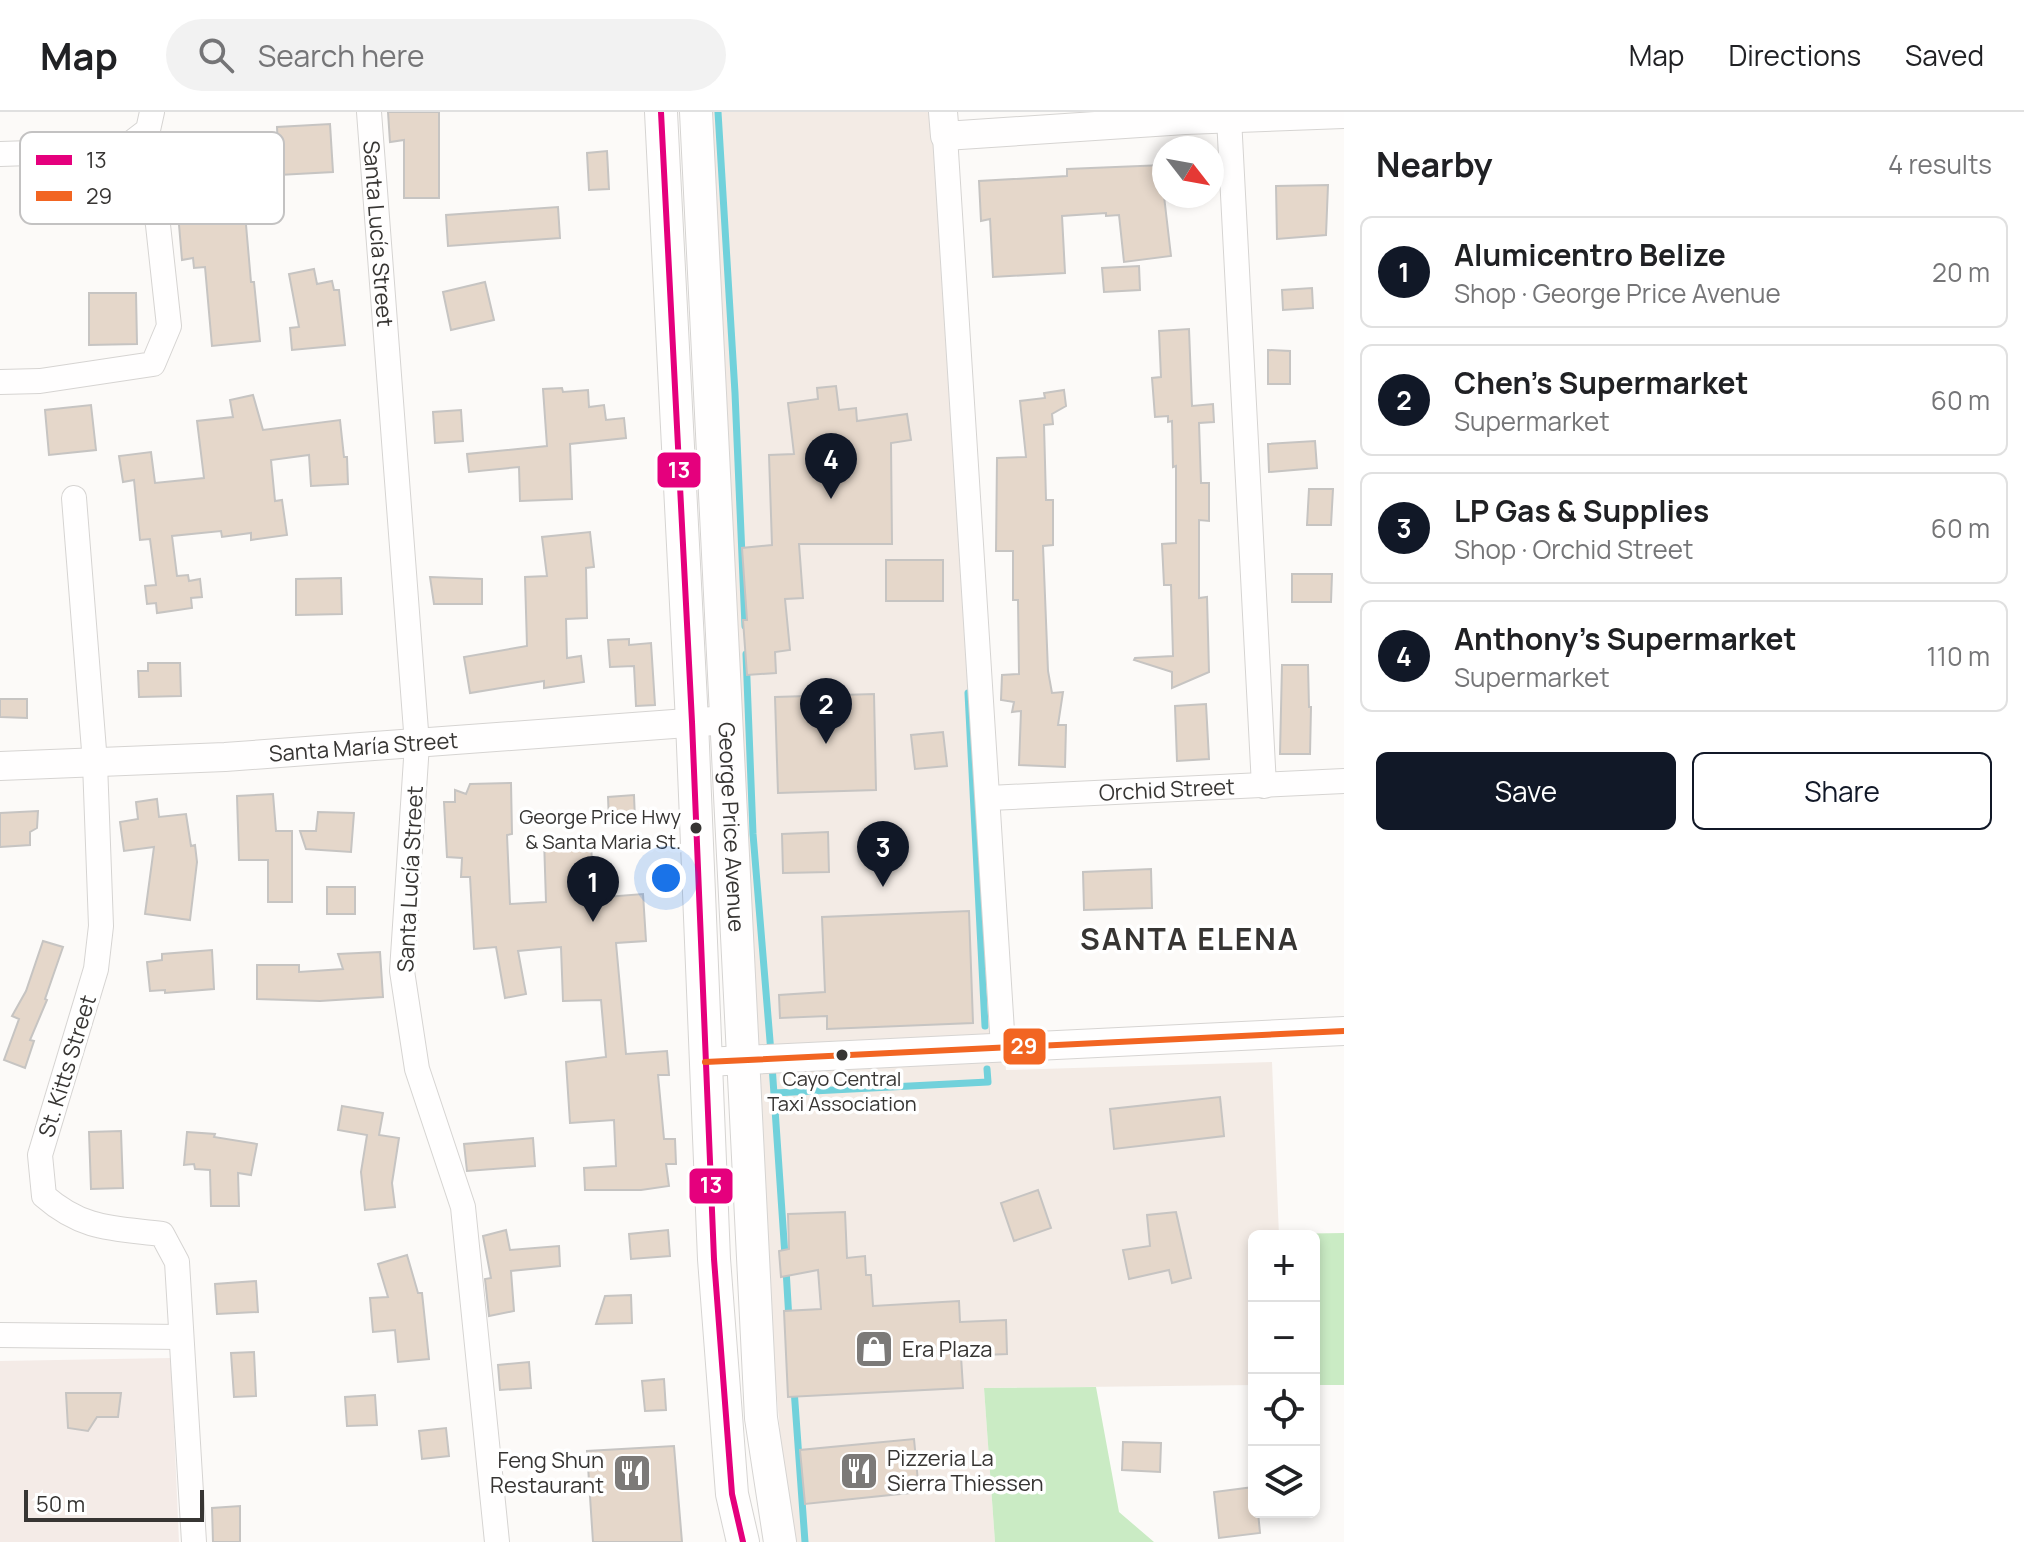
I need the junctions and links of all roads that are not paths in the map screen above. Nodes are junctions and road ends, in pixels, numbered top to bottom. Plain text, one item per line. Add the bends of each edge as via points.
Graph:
1 (369, 112) edge
2 (661, 112) edge
3 (696, 112) edge
4 (1344, 114) edge
5 (1185, 116) edge
6 (1229, 118) junction
7 (944, 124) edge
8 (20, 153) edge
9 (0, 154) edge
10 (158, 224) edge
11 (0, 382) edge
12 (74, 498) dead end
13 (726, 720) junction
14 (692, 722) junction
15 (417, 744) junction
16 (95, 763) junction
17 (0, 766) edge
18 (1344, 781) edge
19 (1264, 786) junction
20 (989, 798) junction
21 (1344, 1031) edge
22 (1003, 1047) junction
23 (745, 1061) junction
24 (705, 1062) junction
25 (0, 1335) edge
26 (181, 1337) junction
27 (194, 1542) edge
28 (497, 1542) edge
29 (743, 1542) edge
30 (780, 1542) edge

1 - 15 street, Santa Lucía Street
2 - 14 main road, George Price Avenue
3 - 13 main road, George Price Avenue
4 - 6 street
5 - 6 street
5 - 7 street
6 - 19 street
7 - 20 street
8 - 9 street
10 - 11 street via 169,326 153,364
12 - 16 street, St. Kitts Street
13 - 14 street, Santa María Street
13 - 23 main road, George Price Avenue
14 - 15 street, Santa María Street
14 - 24 main road, George Price Avenue
15 - 16 street, Santa María Street
15 - 28 street, Santa Lucía Street via 402,971 417,1069 463,1207
16 - 17 street, Santa María Street
16 - 26 street, St. Kitts Street via 101,926 96,969 40,1155 44,1196 63,1213 91,1225 162,1234 177,1262
18 - 19 street, Orchid Street
19 - 20 street, Orchid Street
20 - 22 street
21 - 22 street
22 - 23 street
23 - 24 street
23 - 30 main road, George Price Avenue via 761,1418
24 - 29 main road, George Price Avenue via 726,1431
25 - 26 street
26 - 27 street, St. Kitts Street

